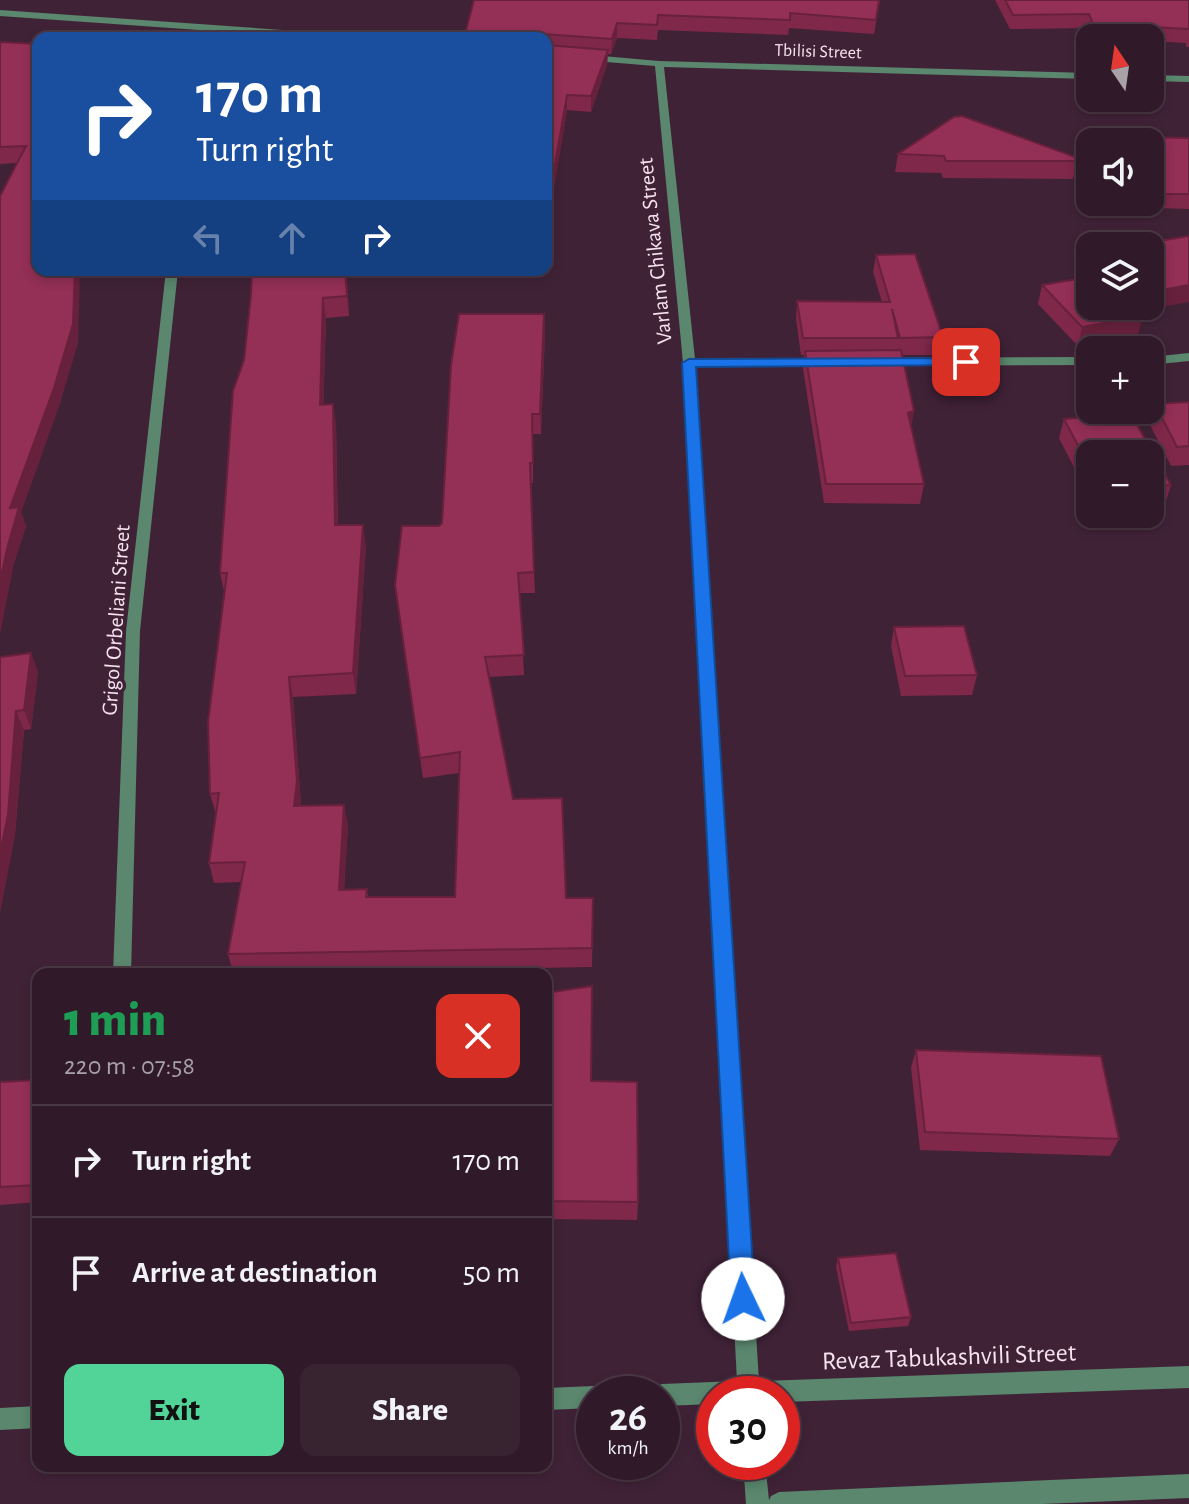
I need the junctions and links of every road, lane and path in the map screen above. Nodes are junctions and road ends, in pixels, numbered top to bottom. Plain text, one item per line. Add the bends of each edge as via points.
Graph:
1 (0, 13) edge
2 (219, 32) edge
3 (552, 55) edge
4 (659, 64) junction
5 (1076, 76) edge
6 (1164, 78) edge
7 (1189, 79) edge
8 (171, 276) edge
9 (1189, 357) edge
10 (1164, 360) edge
11 (1076, 361) edge
12 (843, 362) edge
13 (874, 362) edge
14 (689, 363) junction
15 (122, 968) edge
16 (748, 1376) edge
17 (1189, 1377) edge
18 (800, 1391) edge
19 (576, 1398) edge
20 (552, 1399) edge
21 (32, 1417) edge
22 (0, 1419) edge
23 (756, 1480) edge
24 (1189, 1486) edge
25 (758, 1504) edge
26 (779, 1504) edge

1 - 2 street
3 - 4 street, Tbilisi Street
4 - 5 street, Tbilisi Street
4 - 14 street, Varlam Chikava Street
6 - 7 street
8 - 15 street, Grigol Orbeliani Street via 133,631
9 - 10 street
11 - 13 street
12 - 14 street
14 - 16 street, Varlam Chikava Street
17 - 18 street, Revaz Tabukashvili Street
19 - 20 street
21 - 22 street
23 - 25 street
24 - 26 street

